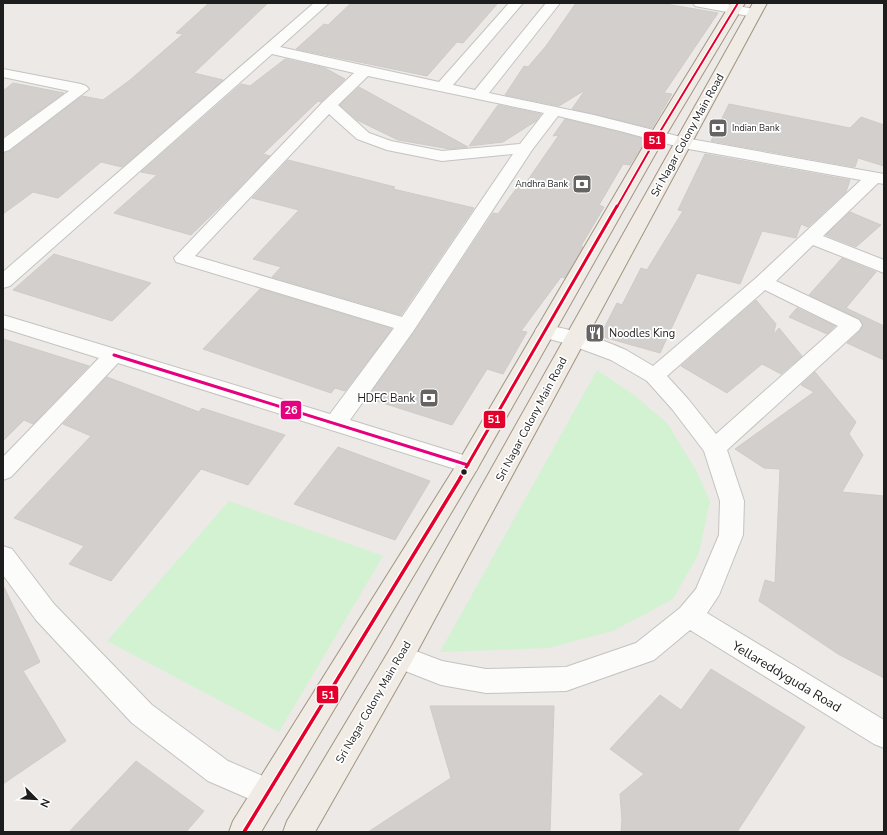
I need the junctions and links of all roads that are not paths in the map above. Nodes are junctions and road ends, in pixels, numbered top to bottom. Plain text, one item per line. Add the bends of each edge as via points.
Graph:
1 (322, 3) edge
2 (516, 3) edge
3 (553, 3) edge
4 (700, 3) edge
5 (746, 7) edge
6 (270, 49) junction
7 (365, 70) junction
8 (3, 73) edge
9 (442, 88) junction
10 (479, 95) junction
11 (329, 106) junction
12 (554, 111) junction
13 (658, 135) junction
14 (683, 143) junction
15 (3, 147) edge
16 (525, 148) junction
17 (879, 178) edge
18 (810, 238) junction
19 (884, 267) edge
20 (3, 282) edge
21 (763, 282) junction
22 (3, 321) edge
23 (407, 325) junction
24 (545, 331) junction
25 (575, 339) junction
26 (114, 355) junction
27 (654, 376) junction
28 (335, 424) junction
29 (715, 448) junction
30 (468, 465) junction
31 (3, 471) edge
32 (3, 556) edge
33 (690, 616) junction
34 (400, 657) junction
35 (884, 735) edge
36 (268, 793) junction
37 (244, 832) edge
38 (298, 832) edge

1 - 6 street
2 - 9 street
3 - 10 street
4 - 5 street
5 - 13 main road, Sri Nagar Colony Main Road
5 - 14 main road, Sri Nagar Colony Main Road
6 - 7 street
6 - 20 street
7 - 9 street
7 - 11 street
8 - 15 street via 81,89
9 - 10 street
10 - 12 street
11 - 16 street via 363,136 387,145 442,156
11 - 23 street via 183,258
12 - 13 street
12 - 16 street
13 - 14 street
13 - 24 main road, Sri Nagar Colony Main Road
14 - 17 street
14 - 25 main road, Sri Nagar Colony Main Road
16 - 23 street
17 - 18 street
18 - 19 street
18 - 21 street
21 - 27 street
21 - 29 street via 852,325
22 - 26 street
23 - 28 street
24 - 25 street
24 - 30 main road, Sri Nagar Colony Main Road
25 - 27 street via 618,355
25 - 34 main road, Sri Nagar Colony Main Road
26 - 28 street
26 - 31 street
27 - 29 street
28 - 30 street
29 - 33 street via 732,501 731,535 706,595
30 - 36 main road, Sri Nagar Colony Main Road
32 - 36 street via 45,612 142,714 218,771
33 - 34 street via 645,652 566,679 486,681 441,673
33 - 35 street, Yellareddyguda Road
34 - 38 main road, Sri Nagar Colony Main Road
36 - 37 main road, Sri Nagar Colony Main Road

